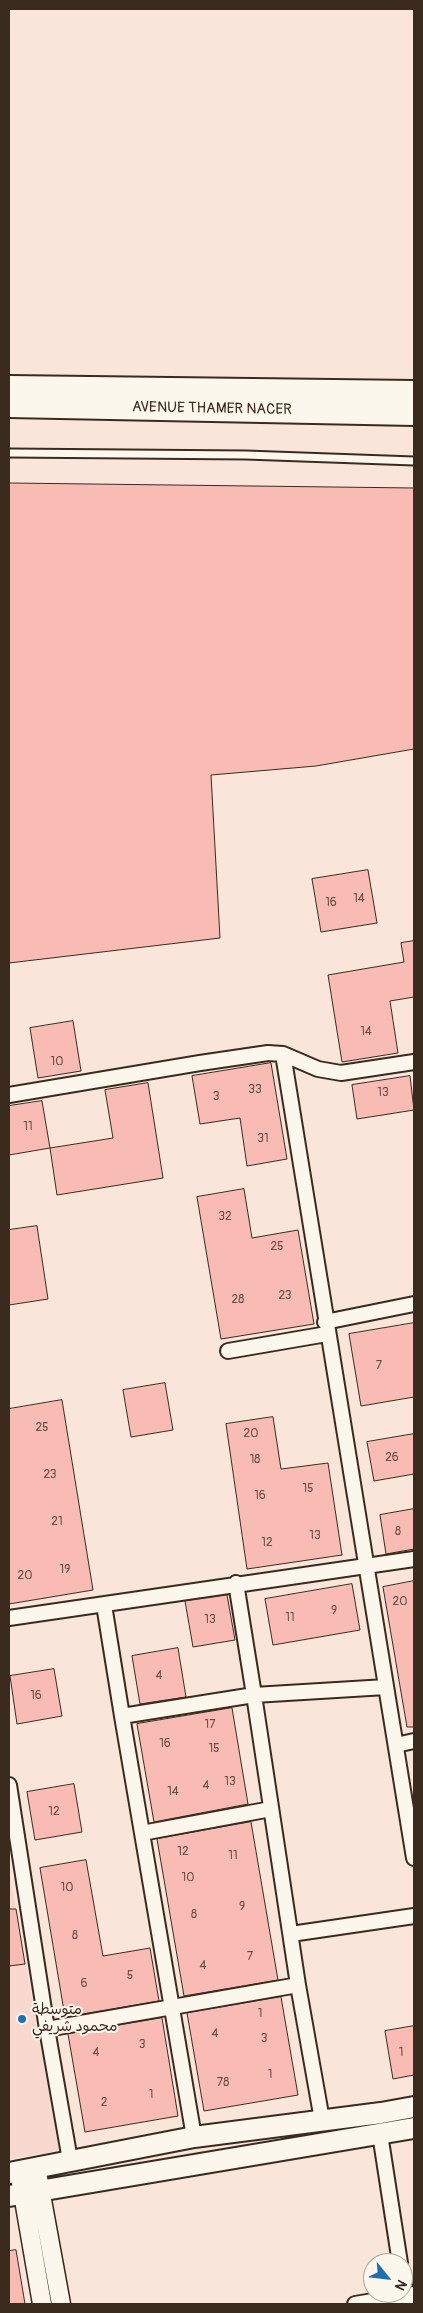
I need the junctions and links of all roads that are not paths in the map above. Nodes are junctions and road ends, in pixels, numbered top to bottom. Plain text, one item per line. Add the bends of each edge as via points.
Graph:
1 (9, 387) edge
2 (414, 392) edge
3 (9, 406) edge
4 (414, 414) edge
5 (9, 453) edge
6 (414, 461) edge
7 (282, 1054) junction
8 (414, 1062) edge
9 (9, 1095) edge
10 (414, 1304) edge
11 (326, 1328) junction
12 (228, 1351) dead end
13 (414, 1559) edge
14 (365, 1567) junction
15 (236, 1583) junction
16 (104, 1605) junction
17 (9, 1618) edge
18 (386, 1686) junction
19 (254, 1695) junction
20 (122, 1716) junction
21 (414, 1741) edge
22 (396, 1745) junction
23 (9, 1785) edge
24 (271, 1810) junction
25 (142, 1833) junction
26 (414, 1858) edge
27 (414, 1916) edge
28 (291, 1934) junction
29 (298, 1985) junction
30 (171, 2006) junction
31 (47, 2029) junction
32 (414, 2107) edge
33 (322, 2120) junction
34 (414, 2128) edge
35 (380, 2134) junction
36 (194, 2137) junction
37 (70, 2160) junction
38 (21, 2171) edge
39 (24, 2193) edge
40 (398, 2253) edge
41 (42, 2304) edge
42 (60, 2304) edge

1 - 2 highway, AVENUE THAMER NACER
3 - 4 highway, AVENUE THAMER NACER
5 - 6 lane via 246,455
7 - 8 street via 318,1069 341,1074
7 - 9 street via 268,1053 200,1063
7 - 11 street
10 - 11 street
11 - 12 street
11 - 14 street
13 - 14 street
14 - 15 street
14 - 18 street
15 - 16 street
15 - 19 street
16 - 17 street
16 - 20 street
18 - 19 street
18 - 22 street
19 - 20 street
19 - 24 street
20 - 25 street
21 - 22 street
22 - 26 street
23 - 31 street
24 - 25 street
24 - 28 street
25 - 30 street
27 - 28 street
28 - 29 street
29 - 30 street
29 - 33 street
30 - 31 street
30 - 36 street
31 - 37 street
32 - 33 main road
33 - 36 main road
34 - 35 main road
35 - 39 main road
35 - 40 street
36 - 37 main road
37 - 38 main road
38 - 39 street
39 - 41 street
39 - 42 street

